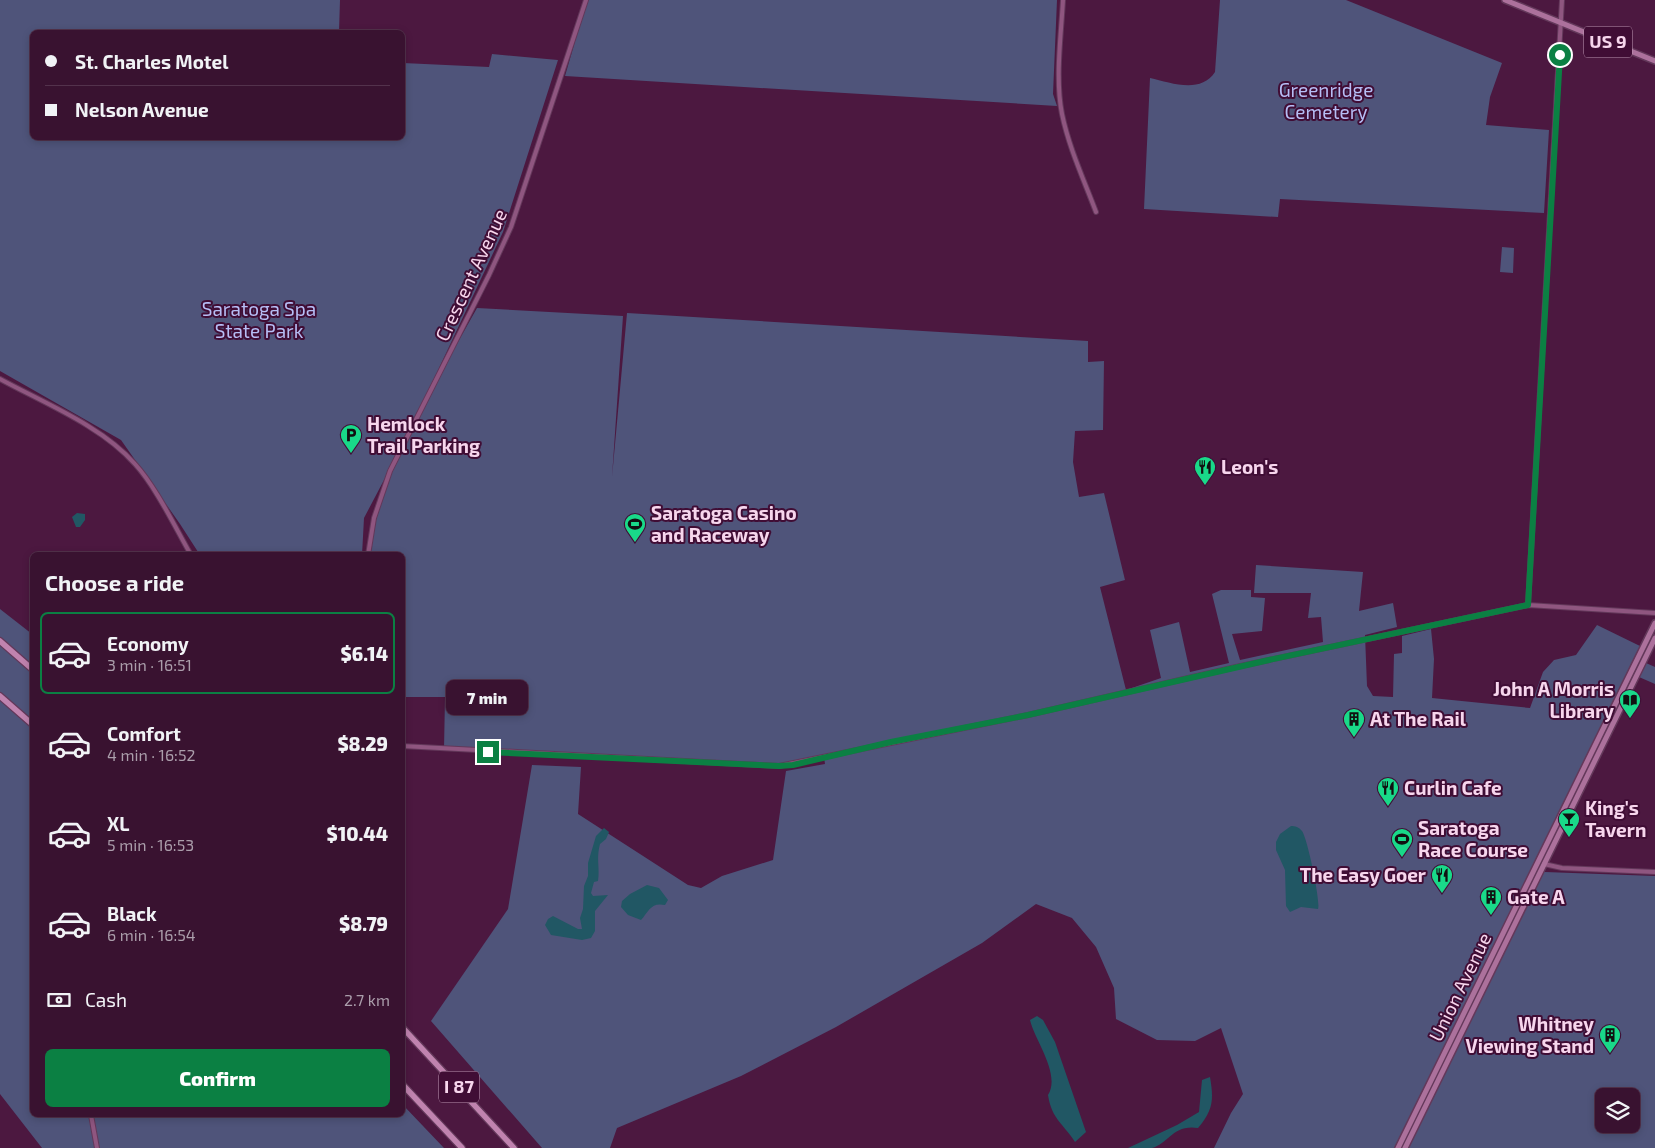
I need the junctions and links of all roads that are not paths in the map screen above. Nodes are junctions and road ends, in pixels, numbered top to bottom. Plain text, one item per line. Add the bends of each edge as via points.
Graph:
1 (586, 0) edge
2 (1063, 0) edge
3 (1505, 0) edge
4 (1562, 0) edge
5 (1561, 22) junction
6 (1655, 61) edge
7 (1096, 212) dead end
8 (0, 379) edge
9 (189, 552) edge
10 (368, 552) edge
11 (1528, 605) junction
12 (1655, 613) edge
13 (1655, 623) edge
14 (1655, 638) edge
15 (0, 641) edge
16 (30, 667) edge
17 (0, 696) edge
18 (30, 722) edge
19 (405, 746) edge
20 (1537, 861) junction
21 (1544, 864) junction
22 (1655, 872) edge
23 (405, 1030) edge
24 (405, 1087) edge
25 (91, 1117) edge
26 (97, 1148) edge
27 (462, 1148) edge
28 (514, 1148) edge
29 (1398, 1148) edge
30 (1405, 1148) edge

1 - 10 street, Crescent Avenue via 510,228 390,471 374,518
2 - 7 street via 1062,115
3 - 5 main road, US 9
4 - 5 street
5 - 6 main road, US 9
5 - 11 street
8 - 9 street via 97,432 121,449 142,472
11 - 12 street
11 - 19 street via 793,765
13 - 20 main road, Union Avenue
14 - 21 main road, Union Avenue
15 - 16 highway
17 - 18 highway
20 - 21 street
20 - 29 main road, Union Avenue
21 - 22 street via 1562,868
21 - 30 main road, Union Avenue
23 - 28 highway, I 87
24 - 27 highway, I 87
25 - 26 street

